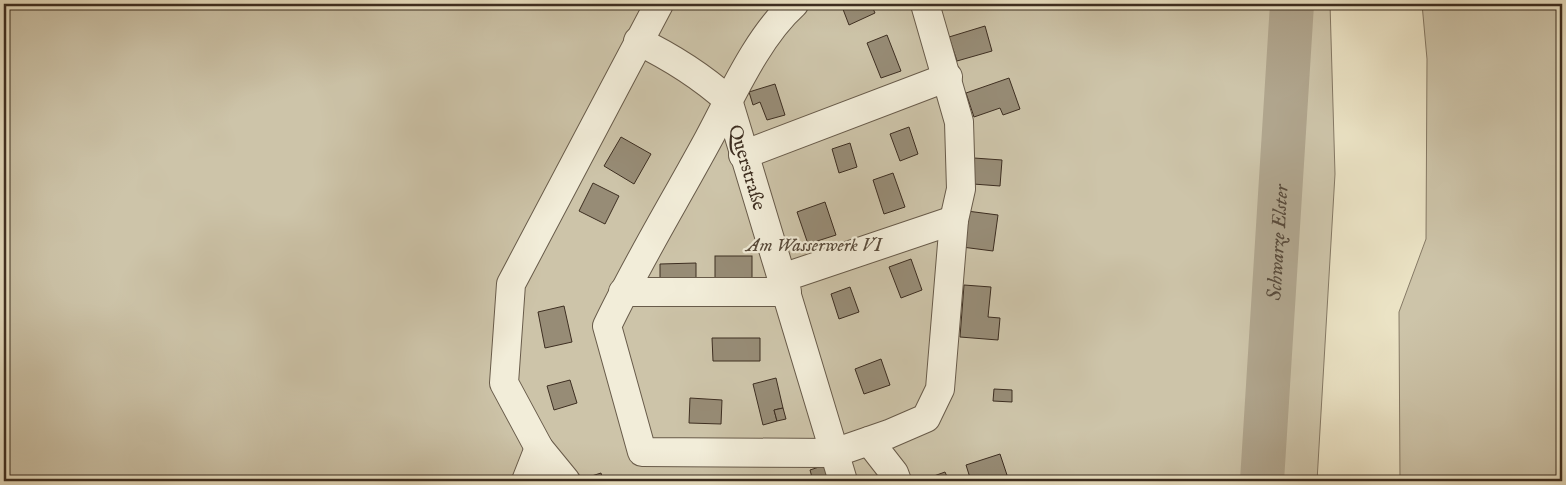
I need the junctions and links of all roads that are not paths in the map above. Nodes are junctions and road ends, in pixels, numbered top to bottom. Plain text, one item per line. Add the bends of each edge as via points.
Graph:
1 (659, 4) edge
2 (794, 4) edge
3 (925, 4) edge
4 (638, 41) junction
5 (948, 77) junction
6 (728, 100) junction
7 (744, 155) junction
8 (954, 220) junction
9 (784, 285) junction
10 (623, 292) junction
11 (869, 441) junction
12 (539, 448) junction
13 (834, 453) junction
14 (526, 481) edge
15 (566, 481) edge
16 (843, 481) edge
17 (897, 481) edge

1 - 4 lane
2 - 6 lane via 780,17
3 - 5 lane
4 - 6 lane, Querstraße via 663,53
4 - 12 lane via 511,284 504,383
5 - 7 lane
5 - 8 lane via 959,122 961,189
6 - 7 lane, Querstraße
6 - 10 lane
7 - 9 lane, Querstraße
8 - 9 lane
8 - 11 lane via 940,389 926,418
9 - 10 lane
9 - 13 lane, Querstraße
10 - 13 lane via 607,326 642,452
11 - 13 lane
11 - 17 lane via 894,472
12 - 14 lane
12 - 15 lane
13 - 16 lane, Querstraße

